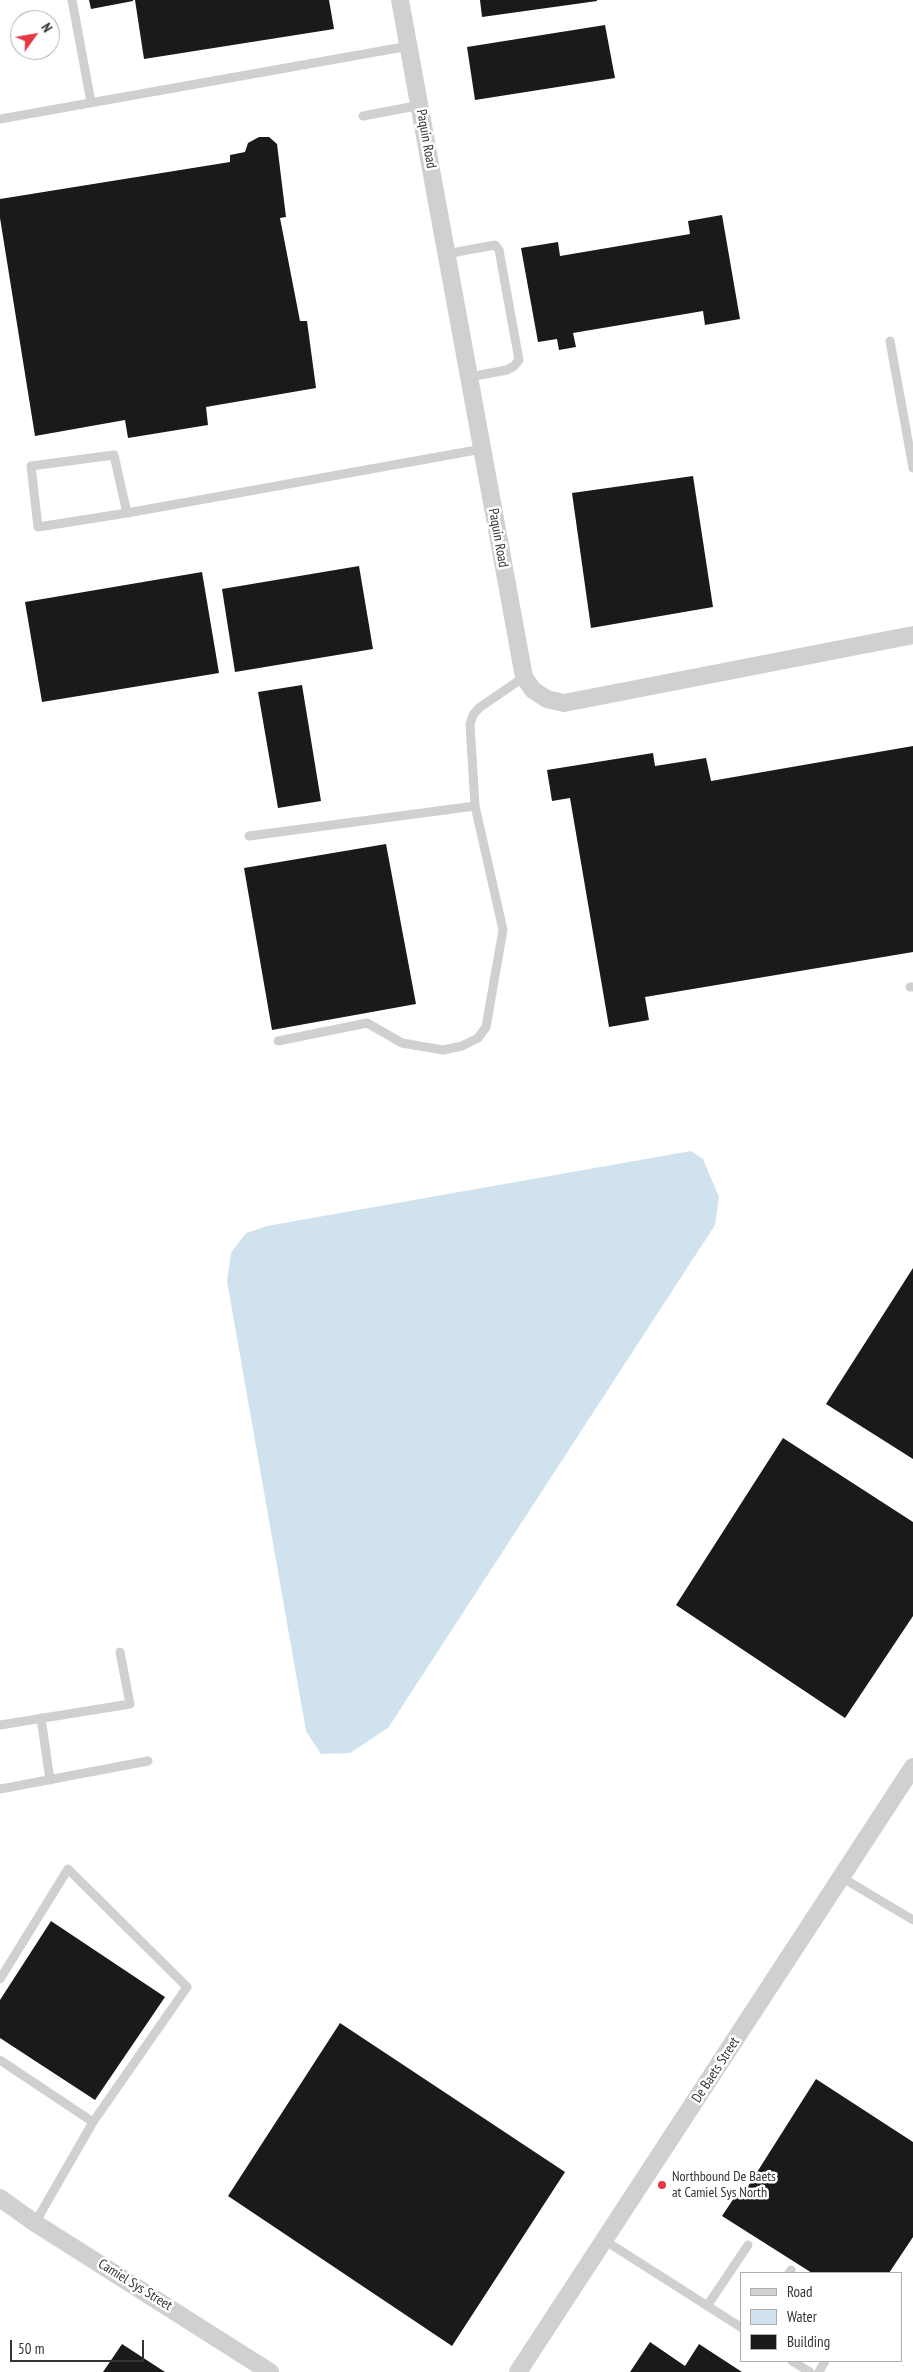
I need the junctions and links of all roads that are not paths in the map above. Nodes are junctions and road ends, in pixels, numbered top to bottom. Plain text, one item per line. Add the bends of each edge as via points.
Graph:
1 (72, 0) edge
2 (400, 0) edge
3 (408, 46) junction
4 (91, 102) junction
5 (420, 105) junction
6 (362, 116) dead end
7 (0, 118) edge
8 (446, 254) junction
9 (890, 341) dead end
10 (469, 377) junction
11 (482, 449) junction
12 (913, 468) edge
13 (127, 513) junction
14 (913, 634) edge
15 (524, 677) junction
16 (476, 806) junction
17 (249, 836) dead end
18 (278, 1041) dead end
19 (120, 1652) dead end
20 (41, 1718) junction
21 (0, 1725) edge
22 (148, 1762) dead end
23 (913, 1767) edge
24 (50, 1780) junction
25 (0, 1789) edge
26 (841, 1877) junction
27 (913, 1920) edge
28 (0, 1979) edge
29 (0, 2060) edge
30 (93, 2122) junction
31 (0, 2198) edge
32 (35, 2223) junction
33 (604, 2240) junction
34 (748, 2245) dead end
35 (707, 2306) junction
36 (740, 2327) edge
37 (794, 2362) edge
38 (270, 2372) edge
39 (518, 2372) edge
40 (810, 2372) edge

1 - 4 lane
2 - 3 street, Paquin Road
3 - 4 lane
3 - 5 street, Paquin Road
4 - 7 lane
5 - 6 lane
5 - 8 street, Paquin Road
8 - 10 street, Paquin Road
8 - 10 lane via 495,245 499,250 519,360 507,370
9 - 12 lane
10 - 11 street, Paquin Road
11 - 13 lane
11 - 15 street, Paquin Road
13 - 13 lane via 38,527 30,466 114,455
14 - 15 street via 564,703 547,699 533,690
15 - 16 lane via 472,715
16 - 17 lane
16 - 18 lane via 503,930 486,1027 478,1038 443,1050 420,1048 402,1043 367,1023
19 - 20 lane via 130,1704
20 - 21 lane
20 - 24 lane
22 - 24 lane
23 - 26 street, De Baets Street
24 - 25 lane
26 - 27 lane
26 - 33 street, De Baets Street
28 - 30 lane via 68,1869 187,1987
29 - 30 lane
30 - 32 lane
31 - 32 street, Camiel Sys Street
32 - 38 street, Camiel Sys Street
33 - 35 lane
33 - 39 street, De Baets Street
34 - 35 lane
35 - 36 lane
37 - 40 lane

